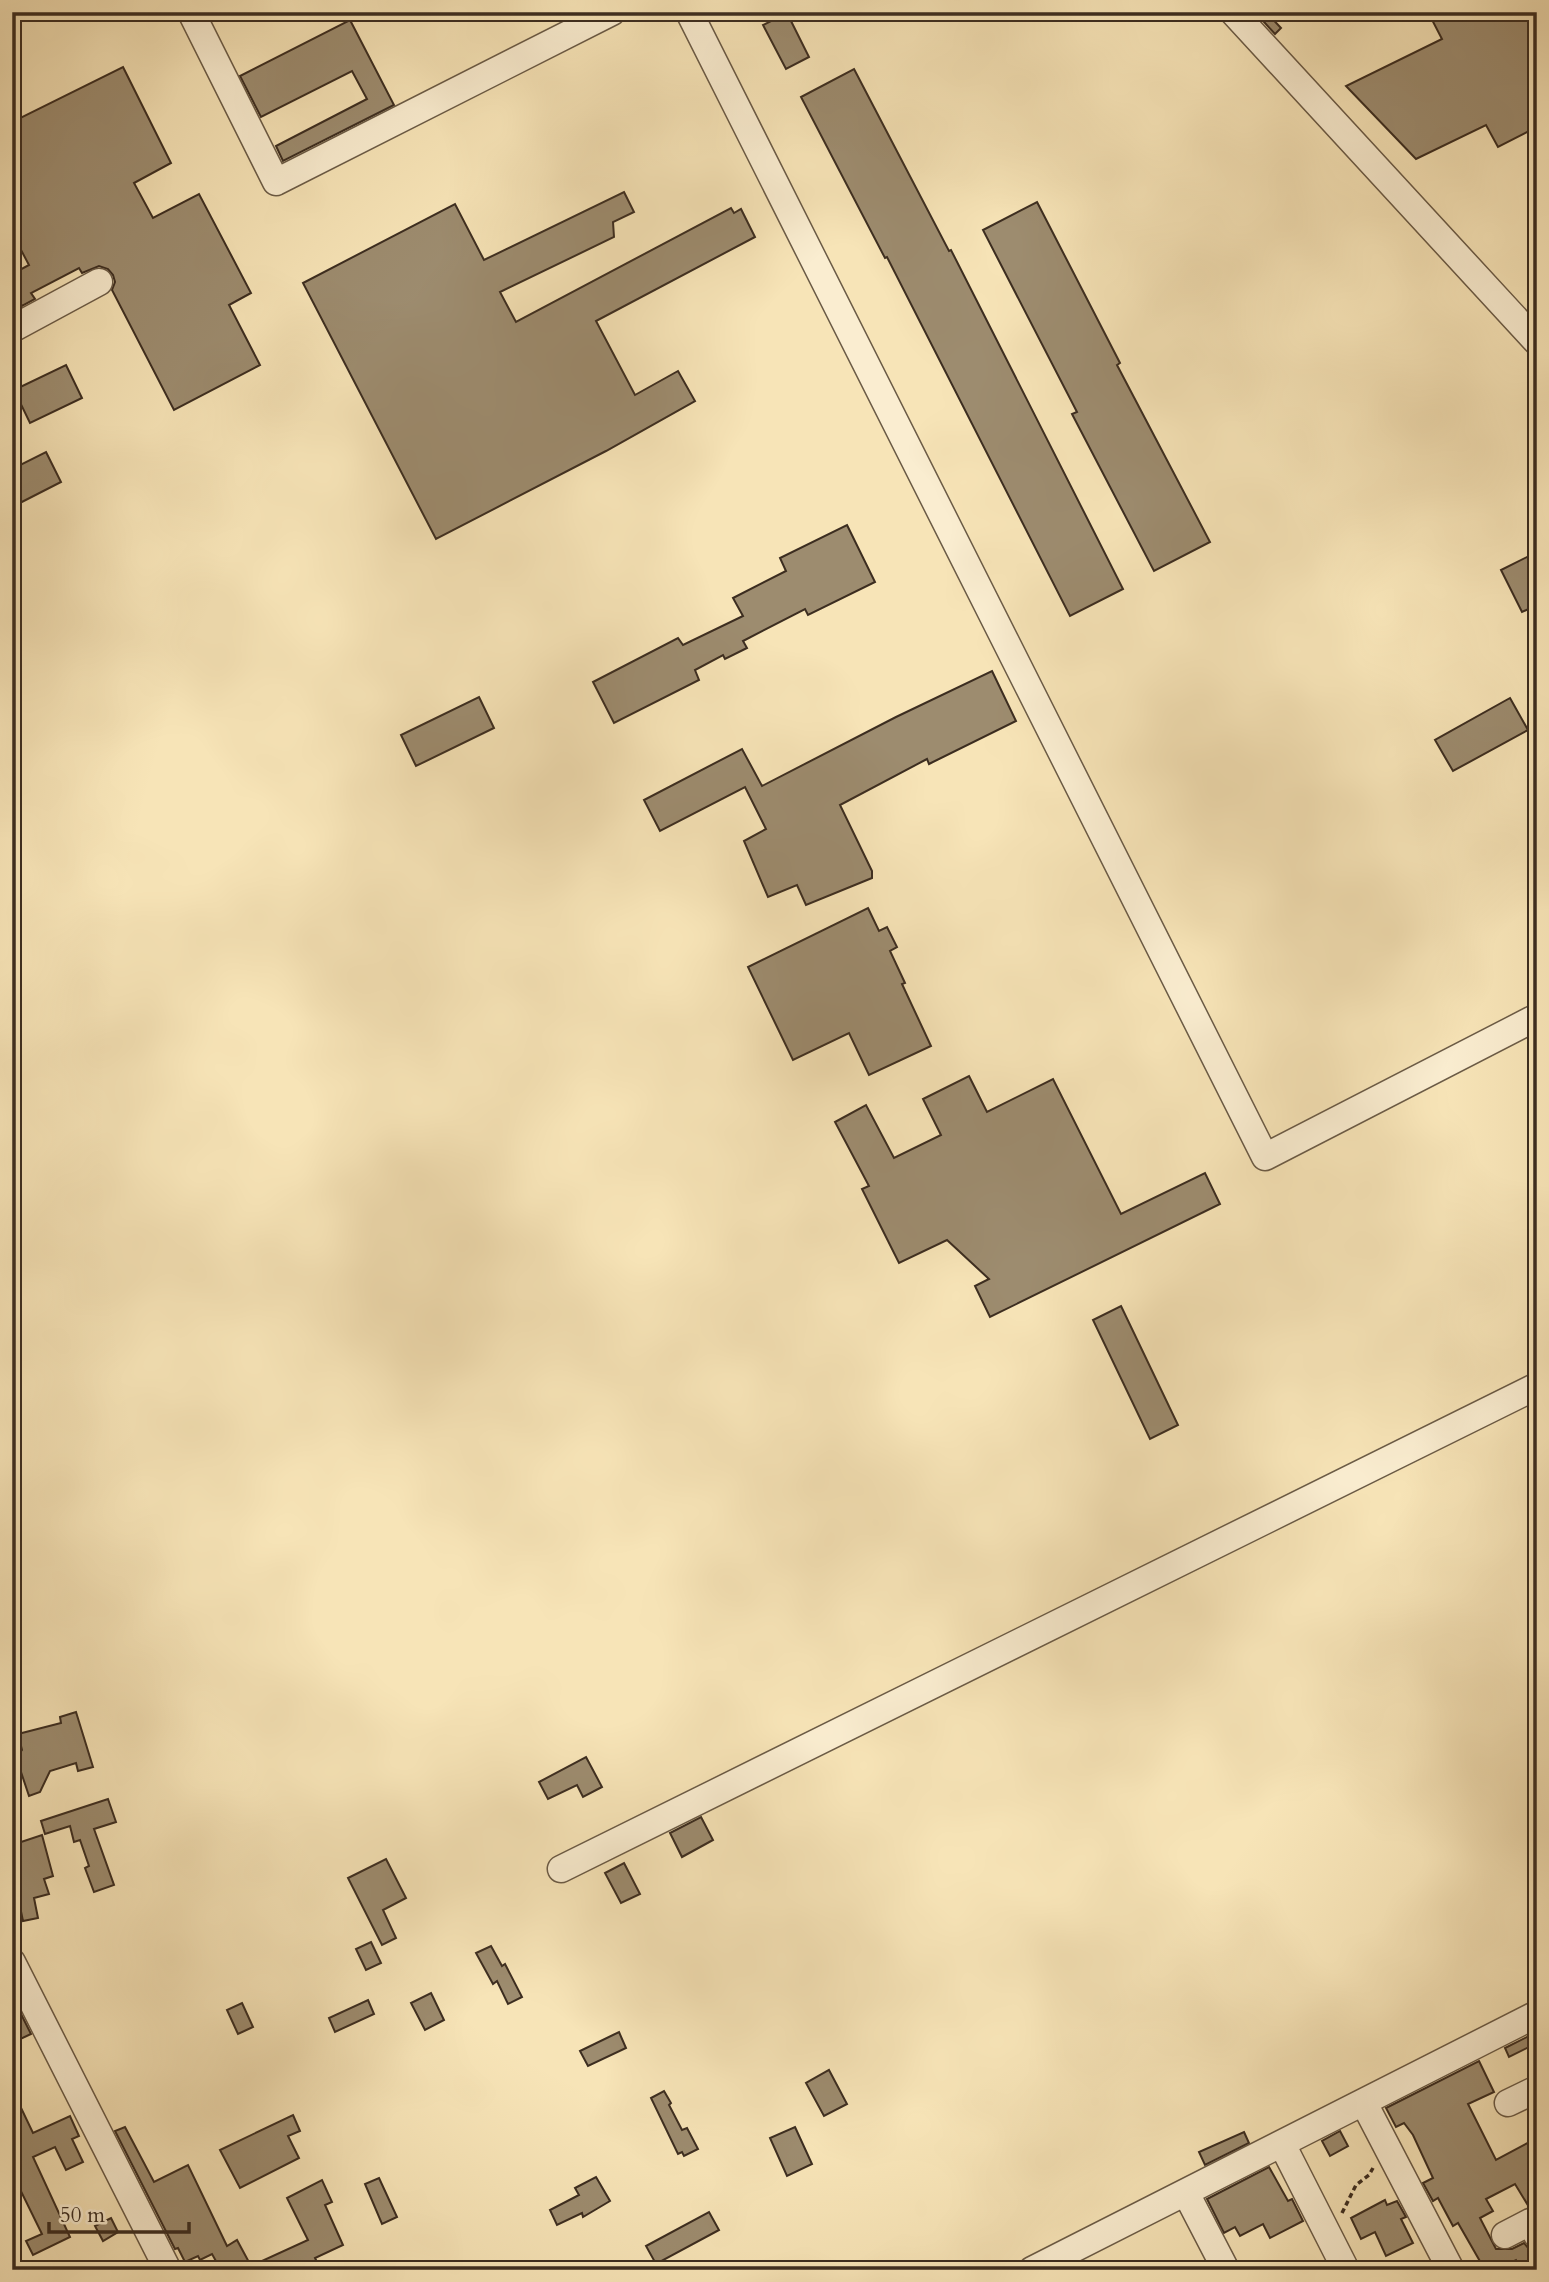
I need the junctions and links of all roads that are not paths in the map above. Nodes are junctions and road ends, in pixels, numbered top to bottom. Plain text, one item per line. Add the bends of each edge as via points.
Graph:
1 (191, 12) edge
2 (612, 12) edge
3 (689, 12) edge
4 (1233, 12) edge
5 (99, 282) dead end
6 (15, 321) edge
7 (1537, 342) edge
8 (1537, 1017) edge
9 (1537, 1386) edge
10 (561, 1869) dead end
11 (12, 1962) edge
12 (1537, 2014) edge
13 (1537, 2089) edge
14 (1364, 2103) junction
15 (1508, 2103) dead end
16 (1282, 2144) junction
17 (1186, 2193) junction
18 (1535, 2226) edge
19 (1505, 2235) dead end
20 (169, 2270) edge
21 (1032, 2270) edge
22 (1226, 2270) edge
23 (1346, 2270) edge
24 (1451, 2270) edge

1 - 2 street via 276,182
3 - 8 street via 1265,1157
4 - 7 street
5 - 6 street
9 - 10 street
11 - 20 street
12 - 14 street
13 - 15 street
14 - 16 street
14 - 24 street
16 - 17 street
16 - 23 street
17 - 21 street
17 - 22 street
18 - 19 street

